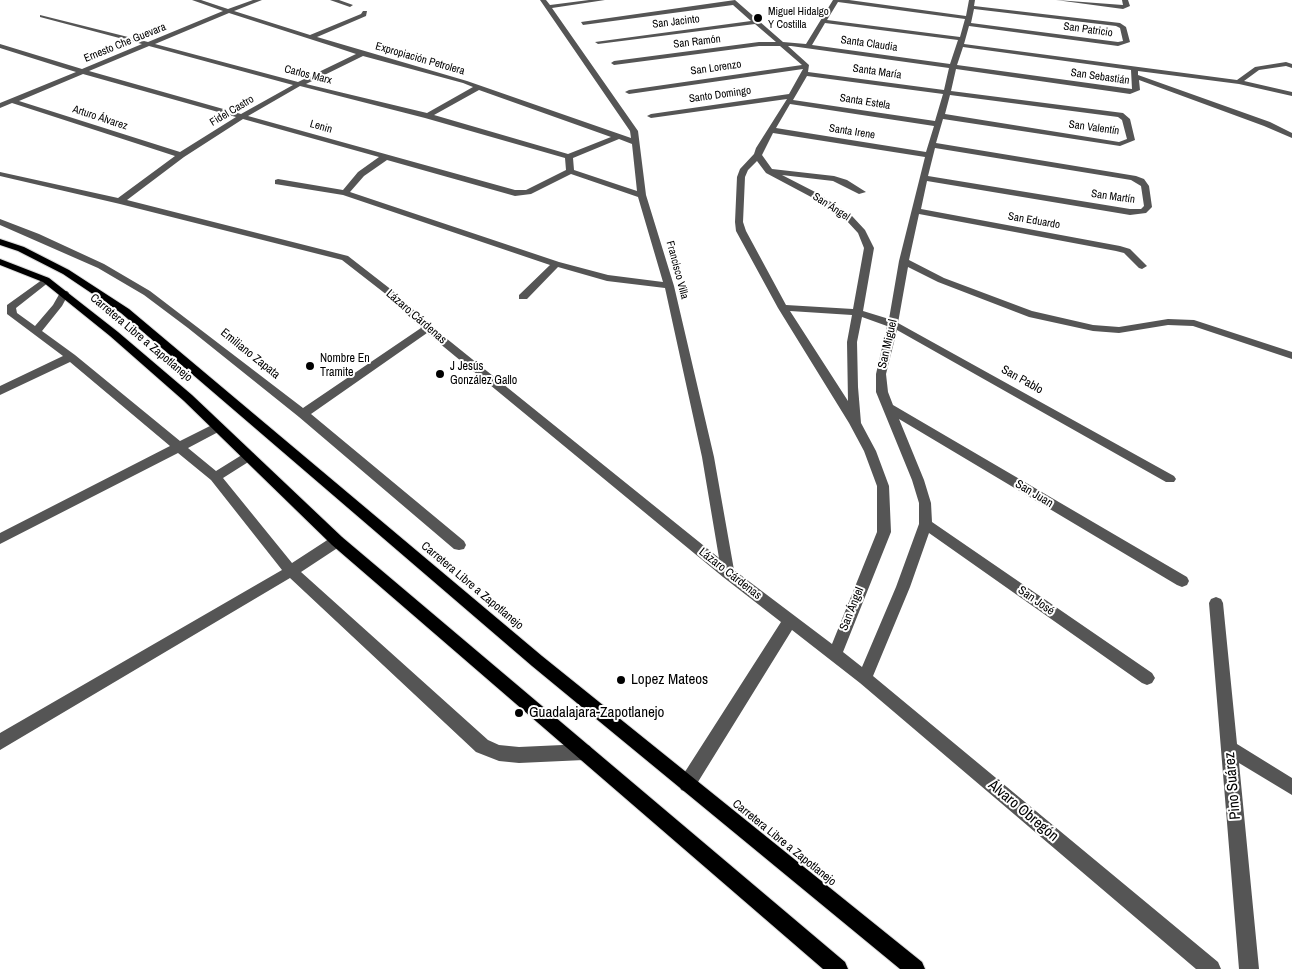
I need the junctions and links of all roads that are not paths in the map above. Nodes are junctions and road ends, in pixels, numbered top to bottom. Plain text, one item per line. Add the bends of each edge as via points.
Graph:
1 (195, 0) edge
2 (259, 0) edge
3 (333, 0) edge
4 (602, 0) edge
5 (836, 0) edge
6 (1059, 0) edge
7 (1126, 0) edge
8 (734, 2) edge
9 (972, 3) edge
10 (546, 4) edge
11 (350, 5) dead end
12 (228, 11) junction
13 (365, 12) dead end
14 (42, 16) dead end
15 (823, 21) junction
16 (968, 21) junction
17 (757, 22) junction
18 (583, 23) dead end
19 (312, 37) junction
20 (780, 41) junction
21 (598, 42) dead end
22 (961, 42) junction
23 (150, 45) junction
24 (0, 46) edge
25 (808, 46) junction
26 (363, 53) junction
27 (614, 62) dead end
28 (1290, 64) edge
29 (953, 66) junction
30 (806, 70) junction
31 (82, 72) junction
32 (1134, 72) junction
33 (1239, 82) junction
34 (299, 84) junction
35 (477, 88) junction
36 (629, 92) dead end
37 (1284, 92) junction
38 (947, 93) junction
39 (1292, 94) edge
40 (790, 99) junction
41 (12, 101) junction
42 (1292, 101) edge
43 (0, 106) edge
44 (428, 116) junction
45 (651, 116) dead end
46 (241, 117) junction
47 (939, 120) junction
48 (772, 130) junction
49 (1292, 136) edge
50 (617, 137) junction
51 (637, 142) junction
52 (932, 145) junction
53 (181, 155) junction
54 (758, 155) junction
55 (929, 155) junction
56 (385, 157) junction
57 (569, 157) junction
58 (769, 171) junction
59 (570, 172) junction
60 (0, 174) edge
61 (924, 178) junction
62 (278, 182) dead end
63 (862, 192) dead end
64 (345, 193) junction
65 (642, 194) junction
66 (120, 201) junction
67 (916, 211) junction
68 (0, 222) edge
69 (0, 242) edge
70 (904, 261) junction
71 (0, 262) edge
72 (556, 264) junction
73 (1142, 266) dead end
74 (46, 280) junction
75 (669, 286) junction
76 (64, 293) junction
77 (523, 297) dead end
78 (783, 308) junction
79 (857, 312) junction
80 (894, 324) junction
81 (427, 328) junction
82 (36, 331) junction
83 (71, 356) junction
84 (1292, 356) edge
85 (0, 391) edge
86 (887, 407) junction
87 (304, 414) junction
88 (855, 423) junction
89 (218, 427) junction
90 (179, 448) junction
91 (248, 456) junction
92 (215, 477) junction
93 (1170, 479) dead end
94 (926, 524) junction
95 (0, 539) edge
96 (338, 541) junction
97 (459, 546) dead end
98 (291, 571) junction
99 (728, 573) junction
100 (1182, 581) dead end
101 (1216, 603) dead end
102 (790, 620) junction
103 (835, 654) junction
104 (865, 678) junction
105 (1147, 678) dead end
106 (0, 742) edge
107 (1230, 748) junction
108 (584, 752) junction
109 (687, 784) junction
110 (1292, 787) edge
111 (838, 969) edge
112 (915, 969) edge
113 (1211, 969) edge
114 (1249, 969) edge

1 - 12 street, Expropiación Petrolera
2 - 12 street, Ernesto Che Guevara
3 - 11 street
4 - 10 street
5 - 15 street
5 - 16 street
6 - 7 street via 1123,7 1128,6
8 - 17 street
8 - 18 street
9 - 16 street, San Miguel
9 - 16 street, San Patricio via 1118,24 1123,27 1127,42 1118,44
10 - 51 street, Francisco Villa via 634,131
12 - 19 street, Expropiación Petrolera
12 - 23 street, Ernesto Che Guevara
13 - 19 street
14 - 23 street, Carlos Marx
15 - 22 street, Santa Claudia
15 - 25 street
16 - 22 street, San Miguel
17 - 20 street
17 - 21 street, San Jacinto
19 - 26 street, Expropiación Petrolera
20 - 25 street, Santa Claudia
20 - 27 street, San Ramón
20 - 30 street
22 - 29 street, San Miguel
22 - 32 street, San Sebastián
23 - 31 street, Ernesto Che Guevara
23 - 34 street, Carlos Marx
24 - 31 street, Lenin
25 - 29 street, Santa Claudia
26 - 34 street, Fidel Castro
26 - 35 street, Expropiación Petrolera
28 - 33 street via 1257,68
29 - 32 street, San Sebastián via 1130,92 1136,90
29 - 38 street, San Miguel
30 - 36 street, San Lorenzo
30 - 38 street, Santa María
30 - 40 street
31 - 41 street, Ernesto Che Guevara
31 - 46 street, Lenin
32 - 33 street
32 - 49 street
33 - 37 street
34 - 44 street, Carlos Marx
34 - 46 street, Fidel Castro
35 - 44 street
35 - 50 street, Expropiación Petrolera
37 - 39 street
37 - 42 street
38 - 47 street, San Miguel
38 - 47 street, San Valentín via 1120,115 1126,119 1130,140 1120,144
40 - 45 street, Santo Domingo
40 - 47 street, Santa Estela
40 - 48 street
41 - 43 street, Ernesto Che Guevara
41 - 53 street, Arturo Álvarez
44 - 57 street, Carlos Marx
46 - 53 street, Fidel Castro
46 - 56 street, Lenin
47 - 52 street, San Miguel
48 - 54 street
48 - 55 street, Santa Irene
50 - 51 street, Expropiación Petrolera
50 - 57 street
51 - 65 street, Francisco Villa
52 - 55 street, San Miguel
52 - 61 street, San Martín via 1133,178 1145,186 1148,207 1143,211 1130,212
53 - 66 street, Fidel Castro
54 - 58 street, San Ángel
54 - 78 street, San Ángel via 740,177 739,222 741,232
55 - 61 street, San Miguel
56 - 59 street, Lenin via 515,193 528,192
56 - 64 street via 361,174
57 - 59 street
58 - 63 street via 834,179
58 - 79 street, San Ángel via 844,214 856,225 869,248
59 - 65 street
60 - 66 street, Lázaro Cárdenas
61 - 67 street, San Miguel
62 - 64 street
64 - 72 street
65 - 75 street, Francisco Villa
66 - 81 street, Lázaro Cárdenas via 345,258 390,293
67 - 70 street, San Miguel
67 - 73 street, San Eduardo via 1117,248 1127,251
68 - 87 street, Emiliano Zapata via 93,262 147,293
69 - 109 main road, Carretera Libre a Zapotlanejo via 66,272 125,311
70 - 80 street, San Miguel
70 - 84 street via 941,280 1029,314 1118,330 1168,322 1194,323
71 - 74 main road, Carretera Libre a Zapotlanejo
72 - 75 street via 607,278
72 - 77 street
74 - 76 main road, Carretera Libre a Zapotlanejo
74 - 82 street via 11,307 12,314
75 - 99 street, Francisco Villa via 708,457
76 - 82 street
76 - 89 main road, Carretera Libre a Zapotlanejo
78 - 79 street, San Pablo
78 - 88 street, San Ángel
79 - 80 street, San Pablo
79 - 88 street, San Ángel via 852,342
80 - 86 street, San Miguel via 881,374
80 - 93 street, San Pablo
81 - 87 street
81 - 99 street, Lázaro Cárdenas
82 - 83 street
83 - 85 street
83 - 90 street
86 - 94 street, San Miguel via 918,480 925,503
86 - 100 street, San Juan
87 - 97 street, Emiliano Zapata
88 - 103 street, San Ángel via 870,450 883,486 884,532
89 - 90 street
89 - 91 main road, Carretera Libre a Zapotlanejo
90 - 92 street
90 - 95 street
91 - 92 street
91 - 96 main road, Carretera Libre a Zapotlanejo
92 - 98 street
94 - 104 street, San Miguel
94 - 105 street, San José
96 - 98 street
96 - 108 main road, Carretera Libre a Zapotlanejo
98 - 106 street
98 - 108 street via 482,746 499,753 519,755
99 - 102 street, Lázaro Cárdenas
101 - 107 street, Pino Suárez
102 - 103 street, Lázaro Cárdenas
102 - 109 street
103 - 104 street, Álvaro Obregón
104 - 113 street, Álvaro Obregón
107 - 110 street
107 - 114 street, Pino Suárez
108 - 111 main road, Carretera Libre a Zapotlanejo
109 - 112 main road, Carretera Libre a Zapotlanejo

